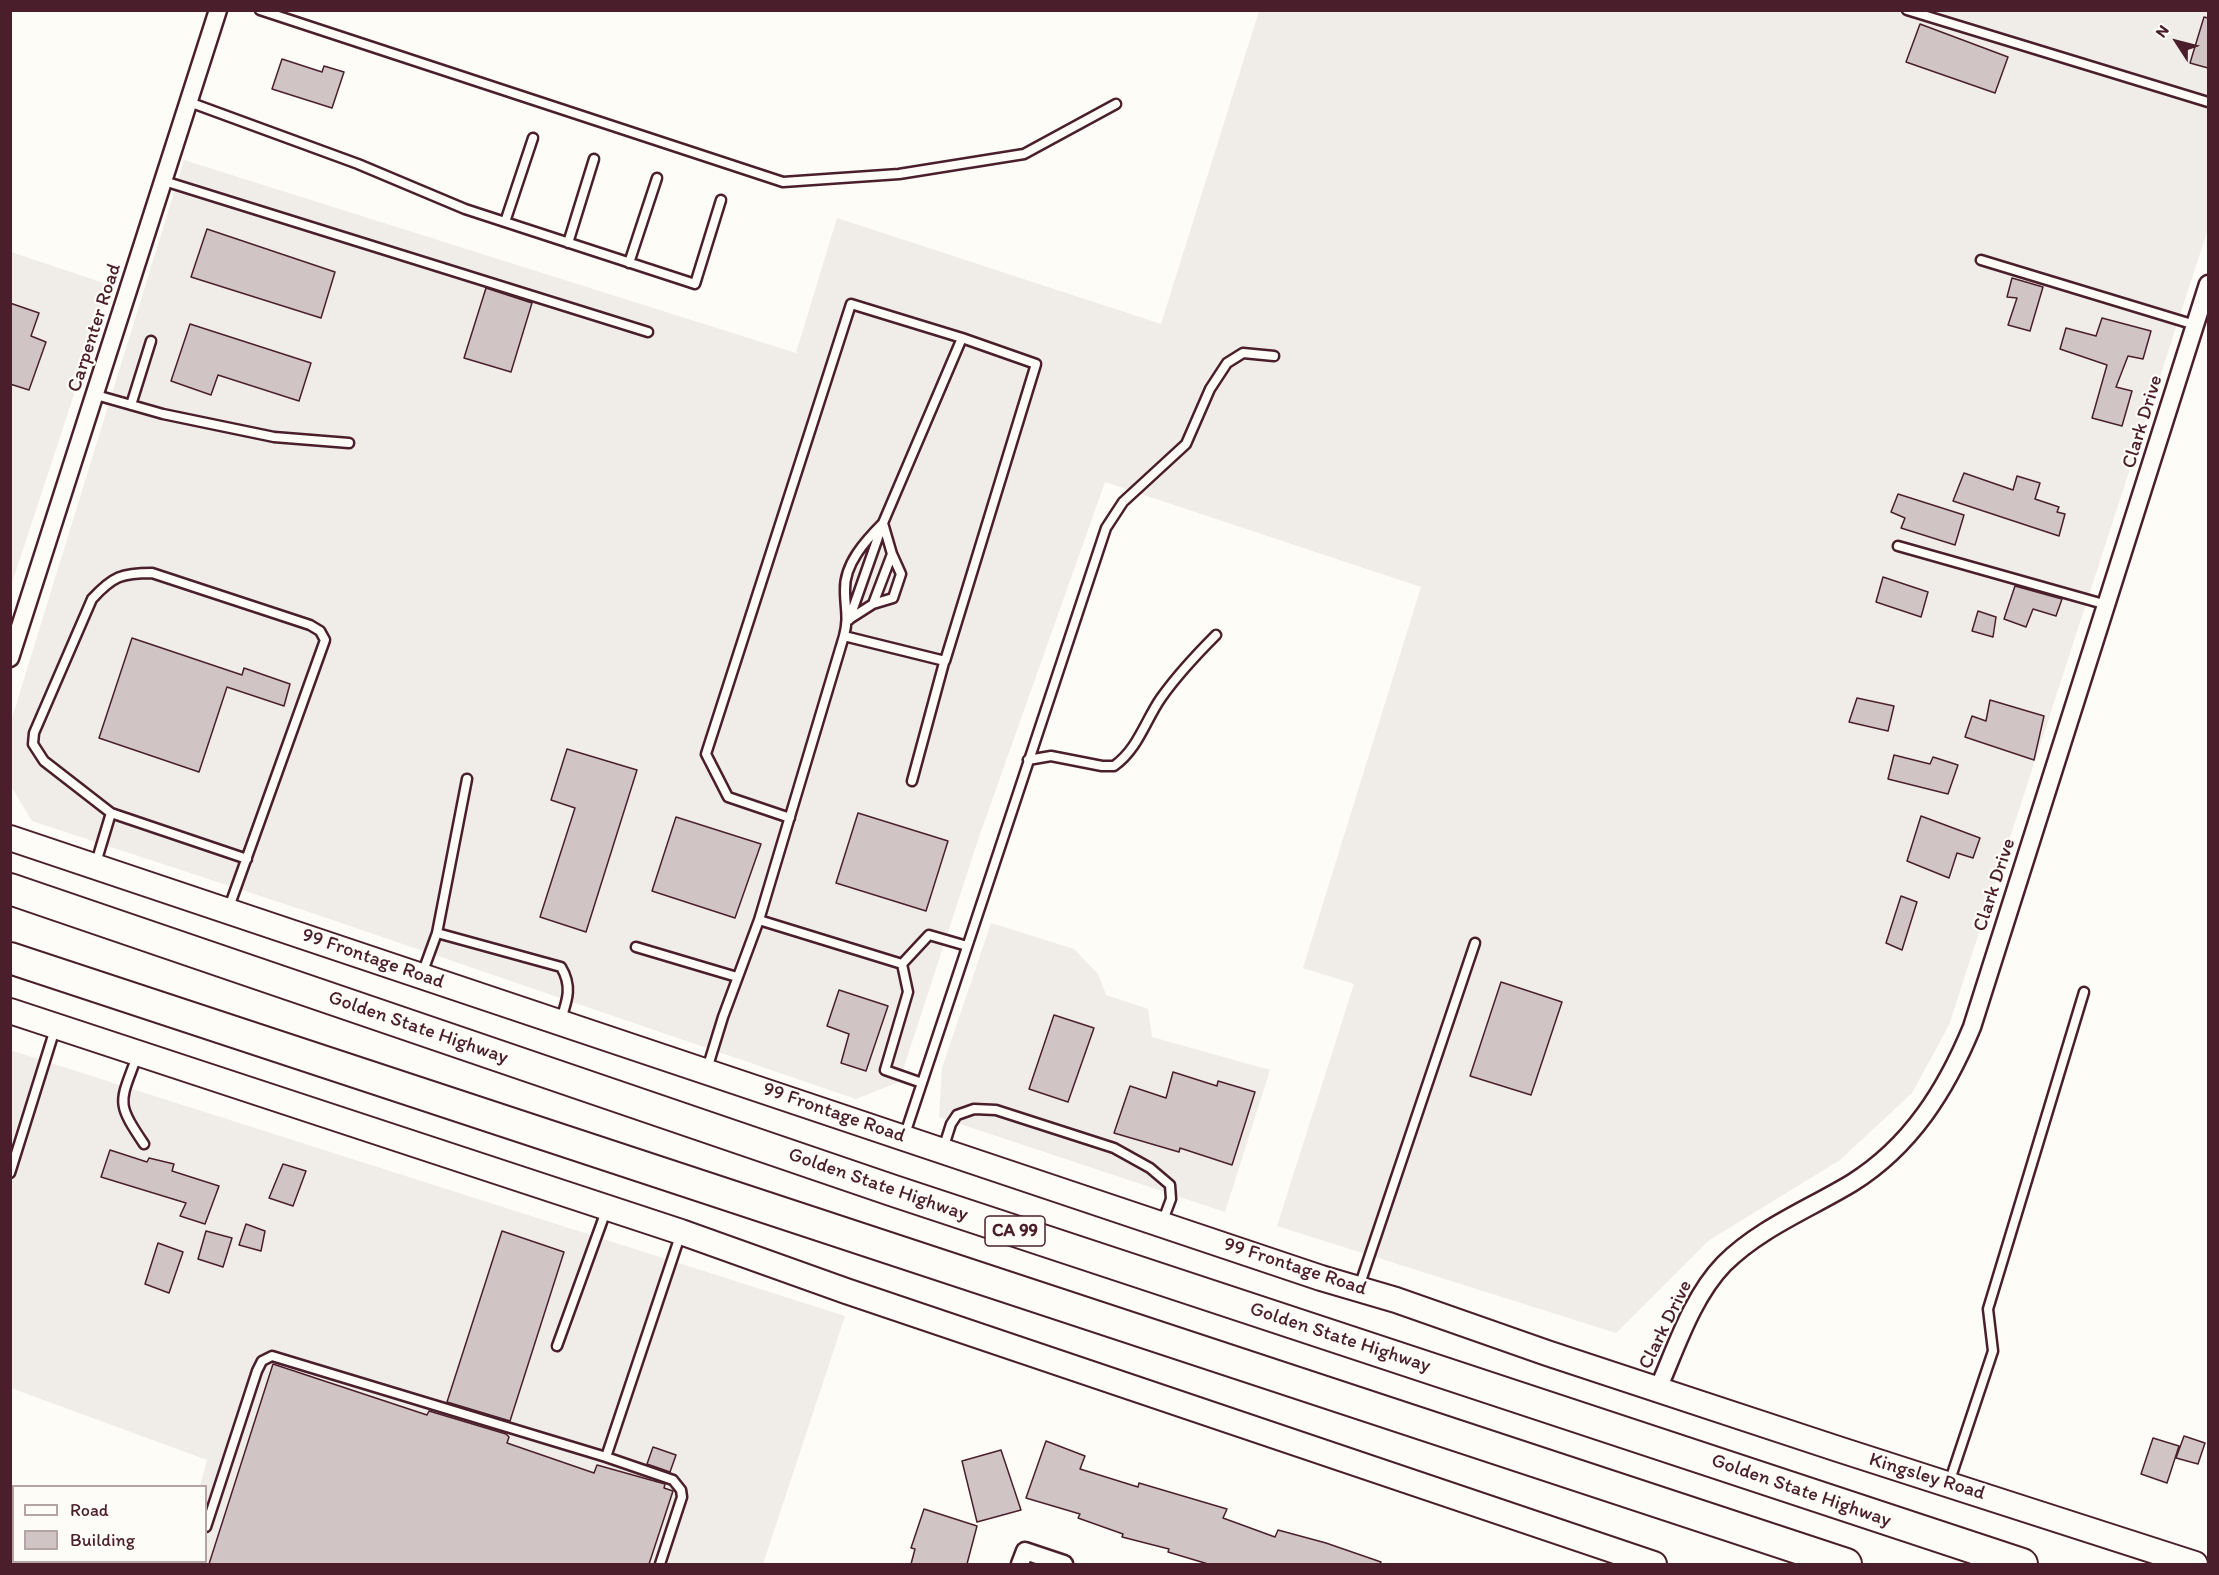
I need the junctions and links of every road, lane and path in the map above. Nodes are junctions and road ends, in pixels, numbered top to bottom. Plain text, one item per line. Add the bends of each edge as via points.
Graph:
1 (218, 10) edge
2 (260, 10) edge
3 (1907, 10) edge
4 (189, 102) junction
5 (2208, 102) edge
6 (1116, 105) dead end
7 (533, 138) dead end
8 (594, 159) dead end
9 (657, 178) dead end
10 (164, 181) junction
11 (721, 200) dead end
12 (506, 222) junction
13 (568, 243) junction
14 (1981, 260) dead end
15 (629, 263) junction
16 (2208, 284) edge
17 (2195, 325) junction
18 (648, 332) dead end
19 (962, 338) junction
20 (151, 341) dead end
21 (1274, 356) dead end
22 (96, 395) junction
23 (131, 405) junction
24 (349, 443) dead end
25 (883, 523) junction
26 (1898, 546) dead end
27 (892, 554) junction
28 (873, 604) junction
29 (2107, 605) junction
30 (848, 620) junction
31 (1216, 635) dead end
32 (844, 636) junction
33 (10, 658) edge
34 (945, 660) junction
35 (1028, 760) junction
36 (467, 779) dead end
37 (912, 781) dead end
38 (111, 813) junction
39 (789, 818) junction
40 (10, 838) edge
41 (247, 858) junction
42 (95, 866) junction
43 (10, 889) edge
44 (227, 910) junction
45 (759, 920) junction
46 (437, 933) junction
47 (1475, 943) dead end
48 (967, 946) junction
49 (636, 947) dead end
50 (10, 958) edge
51 (902, 964) junction
52 (421, 976) junction
53 (737, 977) junction
54 (2084, 992) dead end
55 (10, 1011) edge
56 (560, 1022) junction
57 (57, 1026) junction
58 (139, 1053) junction
59 (707, 1070) junction
60 (922, 1083) junction
61 (904, 1138) junction
62 (144, 1144) dead end
63 (943, 1150) junction
64 (10, 1173) edge
65 (607, 1208) junction
66 (1162, 1224) junction
67 (681, 1232) junction
68 (1359, 1287) junction
69 (557, 1346) dead end
70 (1658, 1389) junction
71 (606, 1457) junction
72 (1949, 1484) junction
73 (207, 1524) edge
74 (1022, 1558) edge
75 (660, 1564) edge
76 (1064, 1564) edge
77 (1654, 1564) edge
78 (1846, 1564) edge
79 (2022, 1564) edge
80 (2196, 1564) edge

1 - 4 street, Carpenter Road
2 - 6 lane via 783,182 898,174 1024,154
3 - 5 lane
4 - 10 street, Carpenter Road
4 - 12 lane
7 - 12 lane
8 - 13 lane
9 - 15 lane
10 - 18 lane
10 - 22 street, Carpenter Road
11 - 15 lane via 694,284
12 - 13 lane
13 - 15 lane
14 - 17 lane
16 - 17 street, Clark Drive
17 - 29 street, Clark Drive
19 - 25 lane
19 - 34 lane via 1036,364
19 - 39 lane via 851,304 706,754 728,797
20 - 23 lane
21 - 35 lane via 1243,353 1227,363 1210,389 1186,444 1123,502 1106,528
22 - 23 lane
22 - 33 street, Carpenter Road
23 - 24 lane via 274,437
25 - 27 lane
25 - 30 lane
25 - 30 lane via 859,547 844,588
26 - 29 lane
27 - 28 lane
27 - 28 lane via 902,573 893,598
28 - 30 lane
29 - 70 street, Clark Drive via 1956,1067 1927,1114 1887,1157 1851,1184 1770,1230 1724,1264 1704,1291
30 - 32 lane
31 - 35 lane via 1180,672 1159,700 1134,746 1114,766 1051,756
32 - 34 lane
32 - 39 lane
34 - 37 lane
35 - 48 lane
36 - 46 lane
38 - 41 lane
38 - 41 lane via 44,761 33,744 34,733 92,599 107,582 126,573 152,573 310,625 325,640
38 - 42 lane
39 - 45 lane
40 - 42 street, 99 Frontage Road
41 - 44 lane
42 - 44 street, 99 Frontage Road
43 - 79 highway, Golden State Highway / CA 99 via 894,1191
44 - 52 street, 99 Frontage Road
45 - 51 lane
45 - 53 lane
46 - 52 lane
46 - 56 lane via 561,967 568,980 569,995
47 - 68 lane
48 - 51 lane via 929,935
48 - 60 lane
49 - 53 lane
50 - 78 highway
51 - 60 lane via 908,992 885,1070
52 - 56 street, 99 Frontage Road
53 - 59 lane
54 - 72 lane via 1989,1309 1993,1351
55 - 57 street
56 - 59 street, 99 Frontage Road
57 - 58 street
57 - 64 lane
58 - 62 lane via 123,1095 123,1113
58 - 65 street
59 - 61 street, 99 Frontage Road
60 - 61 lane
61 - 63 street, 99 Frontage Road
63 - 66 street, 99 Frontage Road
63 - 66 lane via 957,1115 974,1109 996,1110 1114,1148 1150,1168 1170,1185 1171,1199
65 - 67 street
65 - 69 lane
66 - 68 street, 99 Frontage Road
67 - 71 lane
67 - 77 street
68 - 70 street, 99 Frontage Road
70 - 72 street, Kingsley Road
71 - 73 lane via 272,1356 262,1361 257,1371
71 - 75 lane via 673,1480 681,1490
72 - 80 street, Kingsley Road
74 - 76 street

